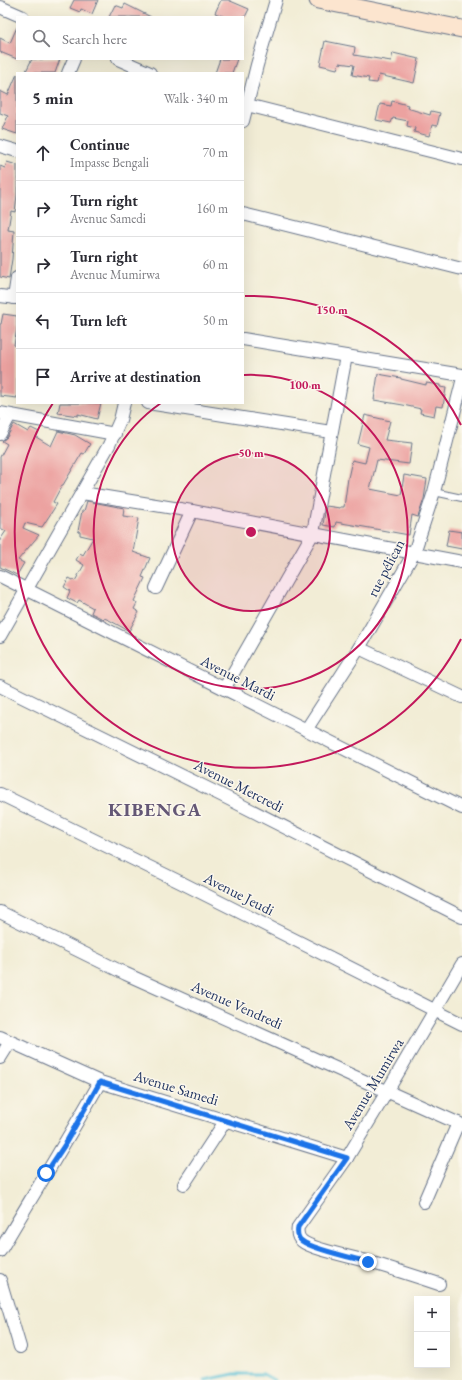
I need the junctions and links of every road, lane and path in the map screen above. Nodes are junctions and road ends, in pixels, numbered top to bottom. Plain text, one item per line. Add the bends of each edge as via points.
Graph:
1 (276, 0) edge
2 (318, 0) edge
3 (0, 6) edge
4 (21, 16) edge
5 (462, 29) edge
6 (74, 60) edge
7 (120, 60) edge
8 (68, 72) edge
9 (148, 72) edge
10 (245, 104) edge
11 (0, 146) edge
12 (16, 151) edge
13 (462, 159) edge
14 (244, 214) edge
15 (462, 269) edge
16 (16, 288) edge
17 (0, 296) edge
18 (15, 298) edge
19 (244, 339) edge
20 (346, 356) junction
21 (462, 375) edge
22 (462, 382) edge
23 (124, 404) edge
24 (154, 404) edge
25 (5, 414) edge
26 (331, 432) junction
27 (0, 434) edge
28 (115, 434) junction
29 (434, 492) junction
30 (82, 493) junction
31 (462, 498) edge
32 (192, 511) junction
33 (313, 533) junction
34 (414, 553) junction
35 (462, 562) edge
36 (0, 576) edge
37 (156, 588) dead end
38 (27, 590) junction
39 (0, 636) edge
40 (359, 648) junction
41 (0, 686) edge
42 (224, 689) junction
43 (462, 697) edge
44 (306, 730) junction
45 (0, 794) edge
46 (462, 808) edge
47 (0, 912) edge
48 (462, 917) edge
49 (462, 964) edge
50 (434, 1011) junction
51 (462, 1024) edge
52 (5, 1040) edge
53 (0, 1058) edge
54 (100, 1082) junction
55 (388, 1090) junction
56 (226, 1120) junction
57 (460, 1124) edge
58 (347, 1158) junction
59 (184, 1184) dead end
60 (424, 1202) dead end
61 (0, 1251) edge
62 (0, 1280) edge
63 (439, 1284) dead end
64 (20, 1347) dead end

1 - 10 street
2 - 5 main road
3 - 4 street
6 - 8 street
7 - 9 street
10 - 13 street
11 - 12 street
14 - 15 street
16 - 18 street
17 - 18 street
19 - 20 street
20 - 21 street
20 - 26 street
22 - 29 street, rue pélican
23 - 28 street
24 - 26 street
25 - 27 street
25 - 28 street
26 - 33 street
28 - 30 street
29 - 31 lane
29 - 34 street, rue pélican
30 - 32 street
30 - 38 street
32 - 33 street
32 - 37 street
33 - 34 street
33 - 42 street
34 - 35 street
34 - 40 street, rue pélican
36 - 38 street, Avenue Mardi
38 - 39 street
38 - 42 street, Avenue Mardi
40 - 43 street
40 - 44 street, rue pélican
41 - 48 street, Avenue Mercredi
42 - 44 street, Avenue Mardi
44 - 46 street, Avenue Mardi
45 - 50 street, Avenue Jeudi
47 - 55 street, Avenue Vendredi via 126,974
49 - 50 street, Avenue Mumirwa
50 - 51 street, Avenue Jeudi
50 - 55 street, Avenue Mumirwa
52 - 53 street
52 - 54 street, Avenue Samedi
54 - 56 street, Avenue Samedi
54 - 61 street
55 - 57 street, Avenue Vendredi
55 - 58 street, Avenue Mumirwa
56 - 58 street, Avenue Samedi
56 - 59 street
57 - 60 street
58 - 63 street, Avenue Mumirwa via 298,1227 298,1237 302,1242 313,1246
62 - 64 street

